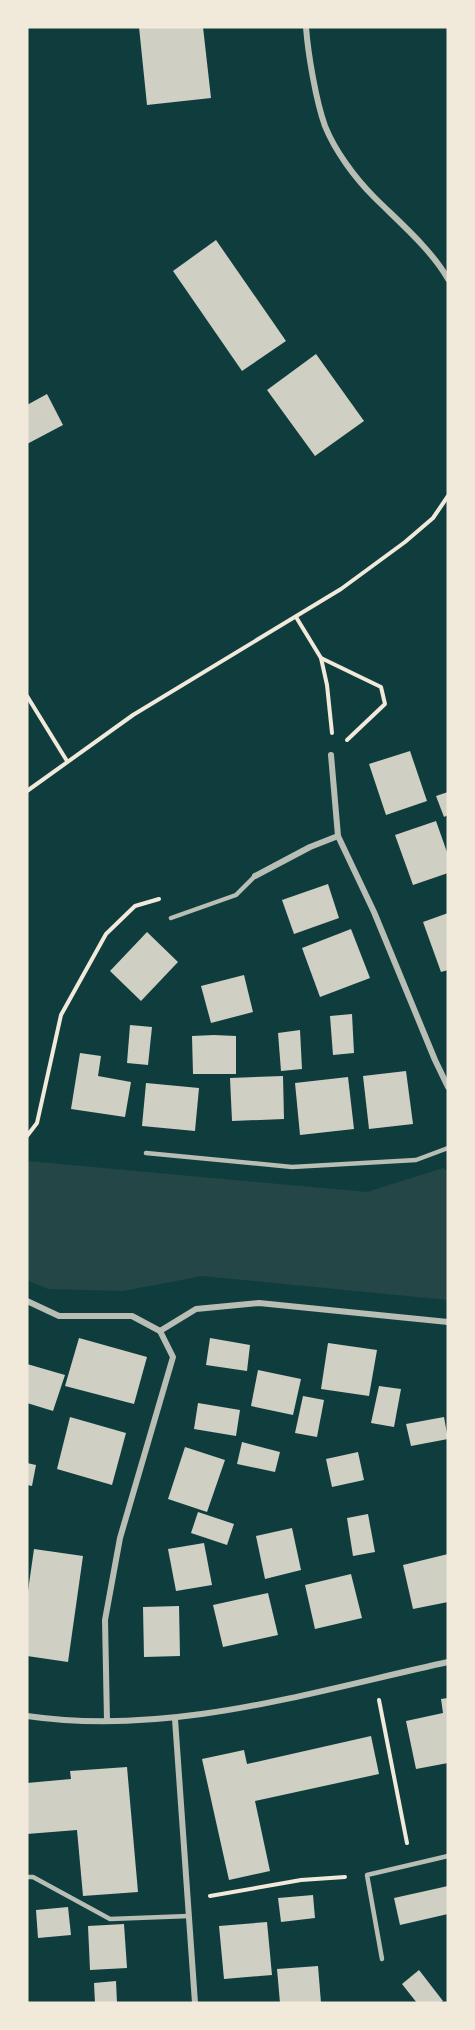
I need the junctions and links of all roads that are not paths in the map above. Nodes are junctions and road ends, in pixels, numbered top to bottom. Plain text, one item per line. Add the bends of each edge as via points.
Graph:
1 (306, 27) edge
2 (448, 279) edge
3 (332, 755) road end
4 (338, 836) junction
5 (255, 876) joint
6 (171, 918) dead end
7 (448, 1087) edge
8 (448, 1148) edge
9 (146, 1153) dead end
10 (27, 1301) edge
11 (448, 1322) edge
12 (160, 1330) junction
13 (448, 1662) edge
14 (27, 1716) edge
15 (175, 1719) junction
16 (107, 1722) junction
17 (448, 1856) edge
18 (27, 1877) edge
19 (189, 1917) junction
20 (382, 1959) dead end
21 (195, 2003) edge

1 - 2 street via 322,116 344,160
3 - 4 street
4 - 5 street
4 - 7 street via 375,912
5 - 6 lane via 236,895
8 - 9 lane via 416,1160 292,1167
10 - 12 street via 59,1316 132,1316
11 - 12 street via 259,1303 196,1309
12 - 16 street via 173,1357 120,1538 105,1620
13 - 15 street via 252,1707
14 - 16 street
15 - 16 street
15 - 19 street
17 - 20 lane via 367,1875
18 - 19 lane via 110,1920
19 - 21 street

